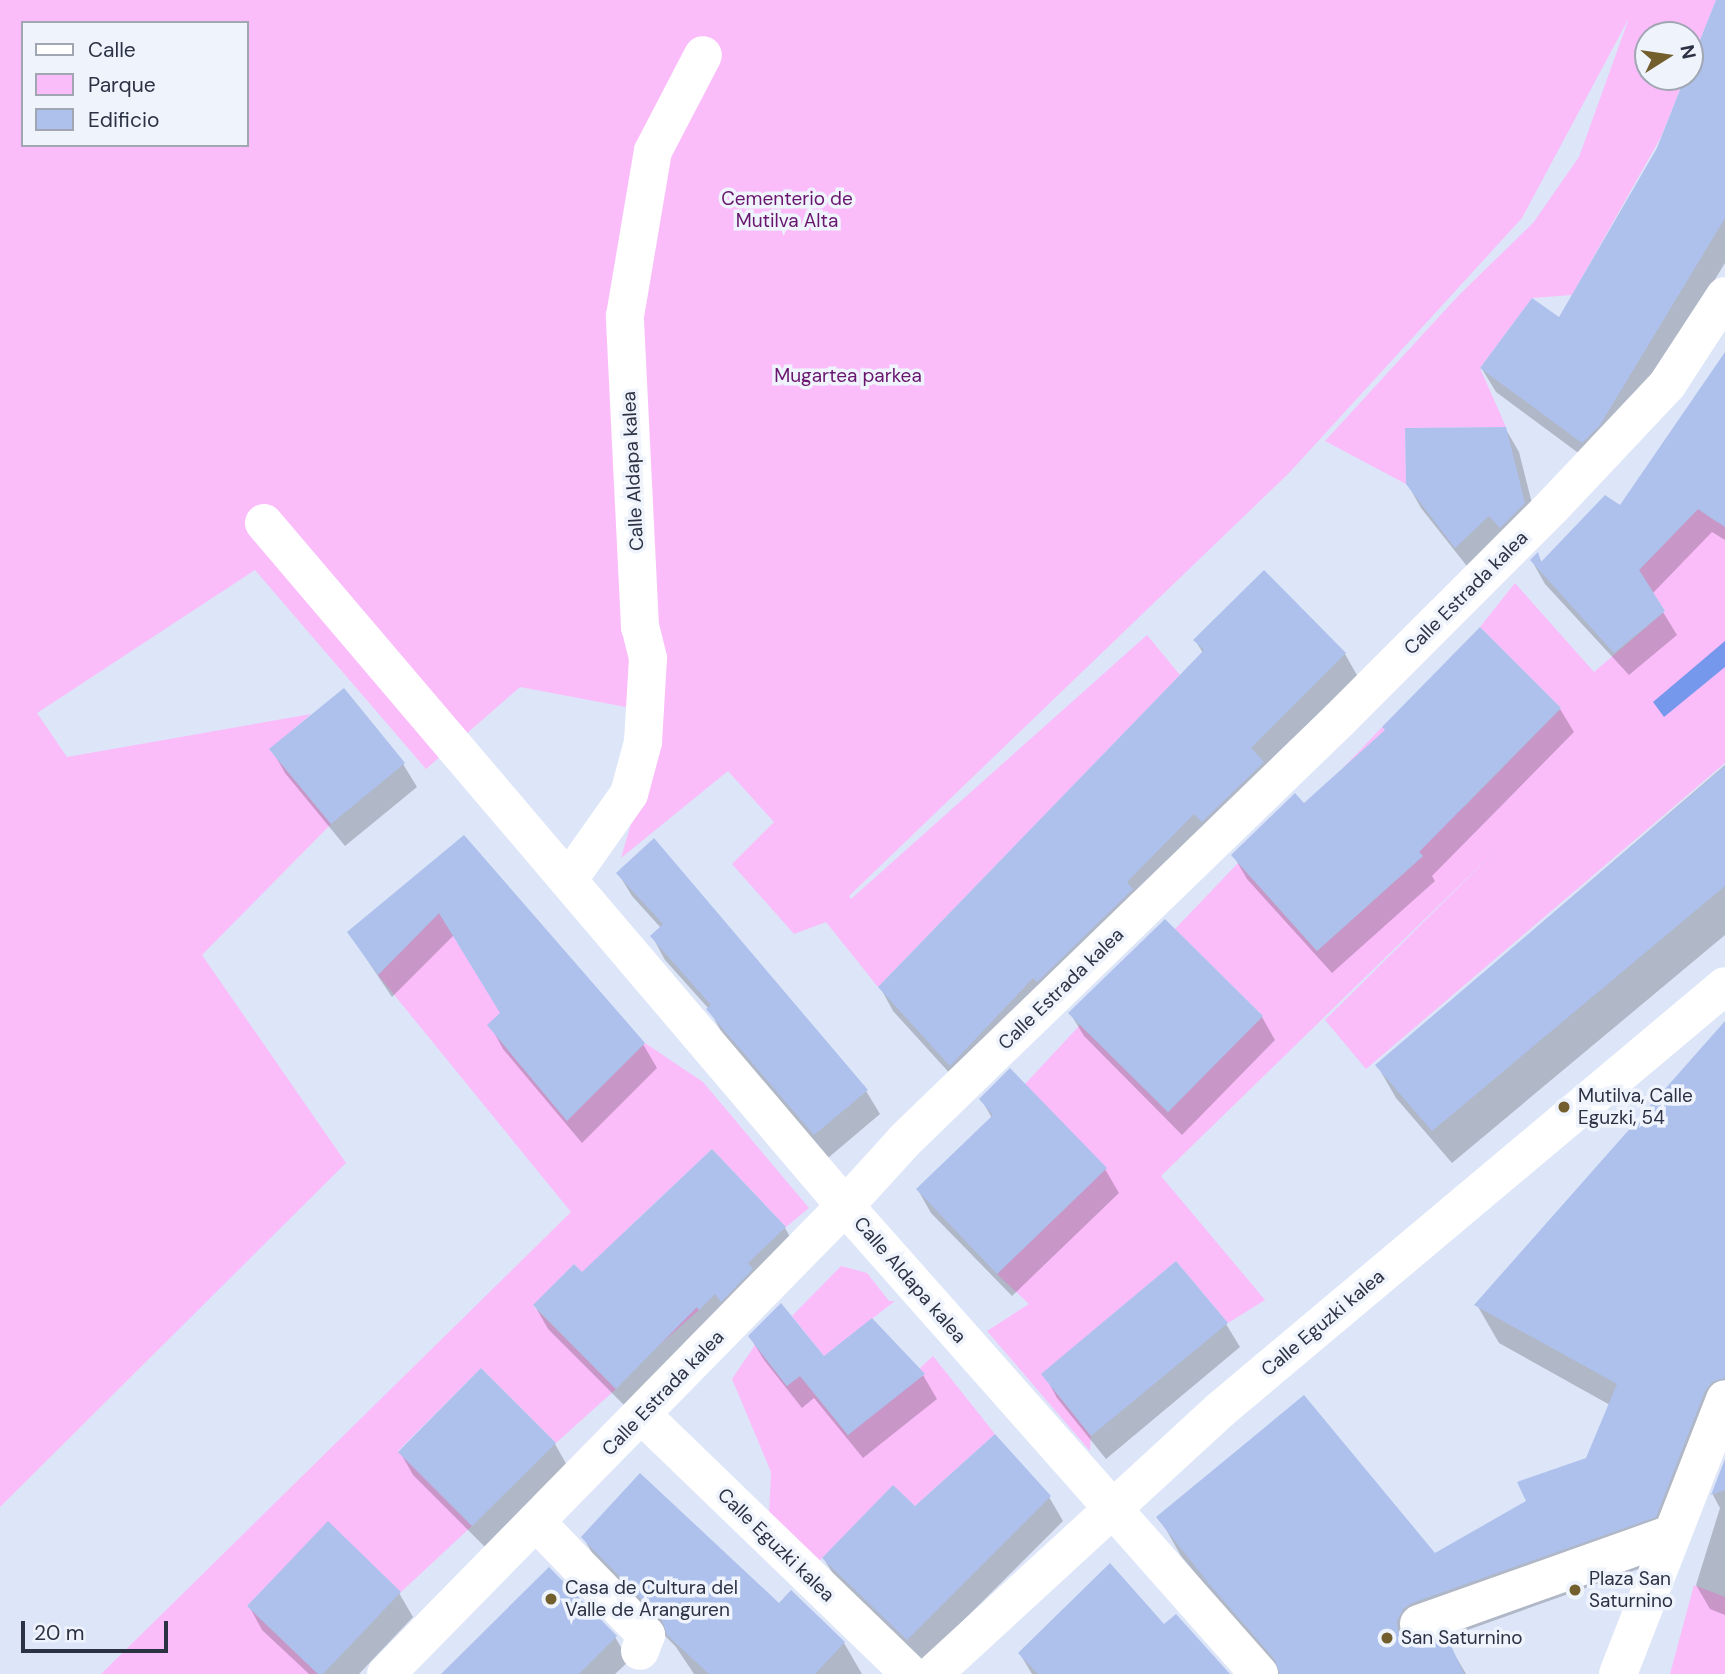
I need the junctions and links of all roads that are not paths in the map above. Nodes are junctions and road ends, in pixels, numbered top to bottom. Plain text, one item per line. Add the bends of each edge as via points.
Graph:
1 (703, 55) dead end
2 (1725, 296) edge
3 (264, 523) dead end
4 (569, 879) junction
5 (1725, 986) edge
6 (845, 1206) junction
7 (1725, 1399) edge
8 (642, 1415) junction
9 (1111, 1510) junction
10 (536, 1522) junction
11 (1672, 1534) junction
12 (1419, 1624) dead end
13 (640, 1651) dead end
14 (386, 1674) edge
15 (910, 1674) edge
16 (933, 1674) edge
17 (1259, 1674) edge
18 (1618, 1674) edge

1 - 4 street, Calle Aldapa kalea via 653,151 625,316 640,627 648,658 643,742 629,794
2 - 6 street, Calle Estrada kalea via 1667,385 1552,507 1320,739 905,1140
3 - 4 street, Calle Aldapa kalea
4 - 6 street, Calle Aldapa kalea
5 - 9 street, Calle Eguzki kalea via 1220,1410
6 - 8 street, Calle Estrada kalea
6 - 9 street, Calle Aldapa kalea
7 - 11 street
8 - 10 street, Calle Estrada kalea
8 - 15 street, Calle Eguzki kalea
9 - 16 street, Calle Eguzki kalea
9 - 17 street, Calle Aldapa kalea
10 - 13 street via 646,1635
10 - 14 street, Calle Estrada kalea
11 - 12 street
11 - 18 street

